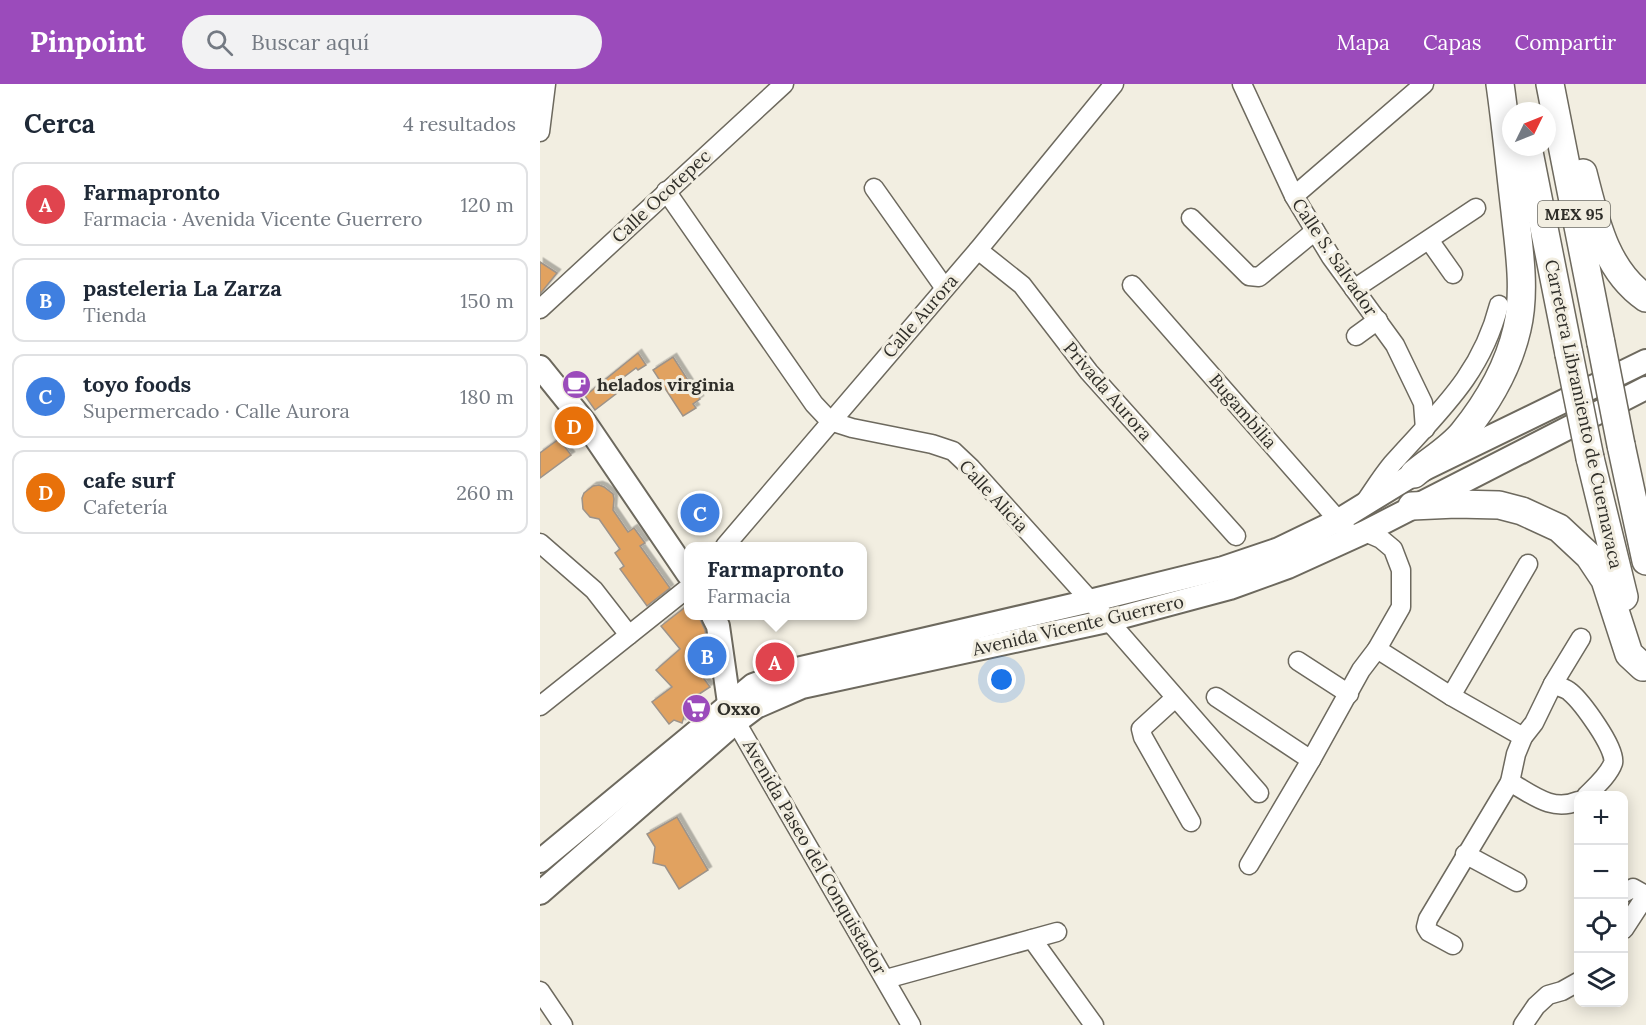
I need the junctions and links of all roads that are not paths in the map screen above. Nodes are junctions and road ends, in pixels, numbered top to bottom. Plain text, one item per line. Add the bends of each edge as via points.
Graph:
1 (546, 84) edge
2 (784, 84) edge
3 (1114, 84) edge
4 (1262, 84) edge
5 (1424, 84) edge
6 (1500, 84) edge
7 (1515, 84) edge
8 (1550, 84) edge
9 (1560, 84) edge
10 (1245, 91) edge
11 (1519, 102) edge
12 (540, 132) edge
13 (1530, 156) edge
14 (874, 188) dead end
15 (666, 191) junction
16 (1294, 196) junction
17 (1476, 208) dead end
18 (1191, 218) dead end
19 (1315, 231) junction
20 (1429, 240) junction
21 (978, 250) junction
22 (1453, 274) dead end
23 (1132, 285) dead end
24 (944, 287) junction
25 (1354, 289) junction
26 (1646, 298) edge
27 (1499, 305) dead end
28 (540, 309) edge
29 (1378, 320) junction
30 (1356, 336) dead end
31 (1646, 361) edge
32 (540, 367) edge
33 (1646, 388) edge
34 (830, 421) junction
35 (1425, 429) junction
36 (1452, 455) junction
37 (1414, 474) junction
38 (1463, 480) junction
39 (1630, 490) junction
40 (1364, 503) junction
41 (1413, 506) junction
42 (1646, 513) edge
43 (1352, 530) junction
44 (1236, 536) dead end
45 (728, 542) edge
46 (540, 543) edge
47 (1646, 561) edge
48 (1528, 564) dead end
49 (684, 568) edge
50 (684, 591) edge
51 (1090, 601) junction
52 (716, 620) edge
53 (1107, 621) junction
54 (629, 635) junction
55 (1581, 638) dead end
56 (1377, 649) junction
57 (1298, 661) dead end
58 (1644, 673) edge
59 (1554, 684) junction
60 (540, 686) edge
61 (559, 691) junction
62 (1349, 693) junction
63 (1450, 696) junction
64 (1216, 697) dead end
65 (1175, 698) junction
66 (540, 706) edge
67 (733, 713) junction
68 (1523, 737) junction
69 (1311, 760) junction
70 (1509, 782) junction
71 (1590, 791) edge
72 (1259, 793) dead end
73 (1574, 803) edge
74 (1191, 822) dead end
75 (1465, 854) junction
76 (540, 861) edge
77 (1249, 865) dead end
78 (1517, 882) dead end
79 (1628, 891) edge
80 (540, 893) edge
81 (1628, 922) edge
82 (1057, 932) dead end
83 (1032, 939) junction
84 (1453, 945) dead end
85 (886, 979) junction
86 (1574, 984) edge
87 (540, 991) edge
88 (563, 1025) edge
89 (911, 1025) edge
90 (1094, 1025) edge
91 (1523, 1025) edge

1 - 12 street
2 - 15 street, Calle Ocotepec
3 - 21 street, Calle Aurora
4 - 10 street
5 - 16 street
6 - 37 highway via 1521,267 1518,327 1494,389 1461,435
7 - 11 highway
8 - 39 highway, Carretera Libramiento de Cuernavaca / MEX 95, bridge
9 - 26 highway via 1604,243 1625,281
10 - 16 street, Calle S. Salvador
13 - 58 highway, Carretera Libramiento de Cuernavaca / MEX 95, bridge via 1590,458
14 - 24 street
15 - 28 street, Calle Ocotepec
15 - 34 street via 814,404
16 - 19 street, Calle S. Salvador
17 - 20 street
18 - 19 street via 1254,278
19 - 25 street, Calle S. Salvador
20 - 22 street
20 - 25 street
21 - 24 street, Calle Aurora
21 - 44 street, Privada Aurora via 1022,285 1089,372
23 - 43 street, Bugambilia
24 - 34 street, Calle Aurora
25 - 29 street, Calle S. Salvador
27 - 35 street via 1493,331 1464,384
29 - 30 street
29 - 35 street, Calle S. Salvador via 1395,345 1423,403
31 - 36 main road, Avenida Vicente Guerrero
32 - 49 main road via 586,424
33 - 38 main road, Avenida Vicente Guerrero
34 - 45 street, Calle Aurora
34 - 51 street, Calle Alicia via 953,452
35 - 40 street via 1390,466
36 - 37 main road, Avenida Vicente Guerrero
36 - 38 main road
37 - 40 main road, Avenida Vicente Guerrero
38 - 41 main road, Avenida Vicente Guerrero
39 - 42 highway
39 - 47 highway, Carretera Libramiento de Cuernavaca / MEX 95
40 - 43 main road, Avenida Vicente Guerrero
41 - 43 main road, Avenida Vicente Guerrero
41 - 58 highway via 1499,505 1559,528 1589,556 1605,580 1629,654
43 - 51 main road, Avenida Vicente Guerrero
43 - 53 main road, Avenida Vicente Guerrero via 1288,567 1230,588
43 - 56 street, Bugambilia via 1381,539 1393,549 1401,570 1401,607
46 - 54 street via 594,590
48 - 63 street
50 - 54 street
51 - 53 street, Calle Alicia
51 - 67 main road, Avenida Vicente Guerrero via 797,669 753,685
52 - 67 main road, Avenida Paseo del Conquistador
53 - 65 street, Calle Alicia
53 - 67 main road, Avenida Vicente Guerrero via 802,687
54 - 61 street
55 - 59 street
56 - 62 street, Bugambilia
56 - 63 street
57 - 62 street
59 - 68 street
59 - 71 street via 1580,701 1613,756 1613,763
60 - 61 street
61 - 66 street
62 - 69 street, Bugambilia
63 - 68 street
64 - 69 street
65 - 72 street, Calle Alicia
65 - 74 street via 1141,729
67 - 76 main road, Avenida Vicente Guerrero
67 - 80 main road, Avenida Vicente Guerrero
67 - 85 street, Avenida Paseo del Conquistador
68 - 70 street
69 - 77 street, Bugambilia
70 - 73 street via 1554,805
70 - 75 street
75 - 78 street
75 - 84 street via 1426,927
79 - 81 street via 1634,888 1642,893 1643,900
82 - 83 street
83 - 85 street
83 - 90 street
85 - 89 street, Avenida Paseo del Conquistador
86 - 91 street via 1548,995
87 - 88 street

